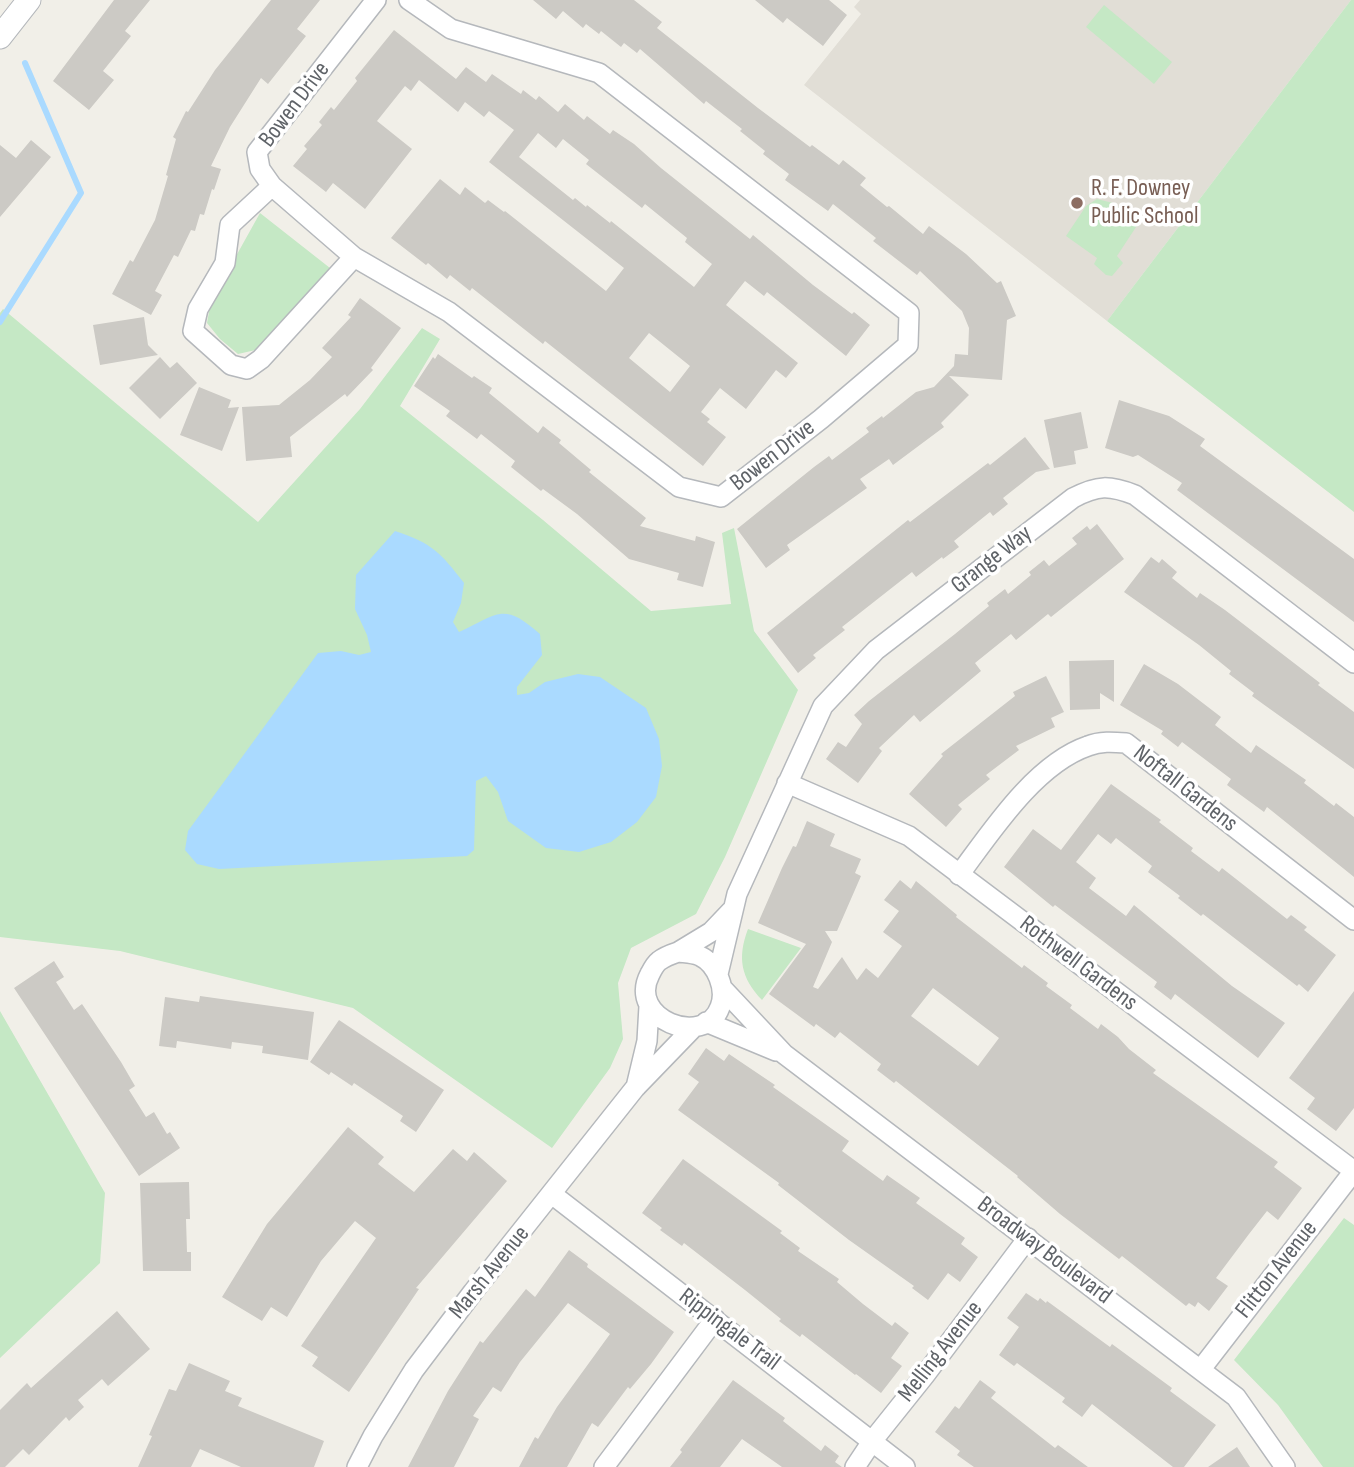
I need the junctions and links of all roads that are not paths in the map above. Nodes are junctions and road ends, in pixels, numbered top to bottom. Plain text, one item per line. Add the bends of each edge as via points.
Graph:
1 (29, 0) edge
2 (376, 0) edge
3 (409, 0) edge
4 (0, 37) edge
5 (272, 186) junction
6 (354, 257) junction
7 (1354, 663) edge
8 (787, 783) junction
9 (959, 875) junction
10 (734, 907) junction
11 (1354, 920) edge
12 (678, 952) junction
13 (720, 982) junction
14 (649, 1006) junction
15 (700, 1025) junction
16 (784, 1054) junction
17 (635, 1088) junction
18 (1354, 1171) edge
19 (553, 1195) junction
20 (1028, 1238) junction
21 (715, 1319) junction
22 (1201, 1369) junction
23 (873, 1440) junction
24 (357, 1467) edge
25 (604, 1467) edge
26 (855, 1467) edge
27 (905, 1467) edge
28 (1284, 1467) edge

1 - 4 street
2 - 5 street, Bowen Drive via 257,152 260,169
3 - 6 street, Bowen Drive via 451,29 599,73 909,313 908,345 721,497 679,487 449,312
5 - 6 street, Bowen Drive
5 - 6 street via 230,225 225,263 198,309 193,331 231,365 247,369 261,359
7 - 8 street, Grange Way via 1135,495 1114,486 1100,487 1073,498 877,649 823,706
8 - 9 street, Rothwell Gardens via 909,836
8 - 10 street, Grange Way
9 - 11 street, Noftall Gardens via 1004,814 1060,761 1090,745 1126,743
9 - 18 street, Rothwell Gardens
10 - 12 street, Grange Way via 711,932
10 - 13 street, Grange Way
12 - 13 street via 702,957
12 - 14 street via 657,962 646,983
13 - 15 street via 721,1007 715,1017
13 - 16 street, Broadway Boulevard
14 - 15 street via 666,1023
14 - 17 street, Marsh Avenue via 647,1041
15 - 16 street, Broadway Boulevard
15 - 17 street, Marsh Avenue
16 - 20 street, Broadway Boulevard
17 - 19 street, Marsh Avenue
18 - 22 street, Flitton Avenue
19 - 21 street, Rippingale Trail
19 - 24 street, Marsh Avenue via 414,1370
20 - 22 street, Broadway Boulevard
20 - 23 street, Melling Avenue
21 - 23 street, Rippingale Trail
21 - 25 street
22 - 28 street, Broadway Boulevard via 1236,1397
23 - 26 street, Melling Avenue
23 - 27 street, Rippingale Trail

